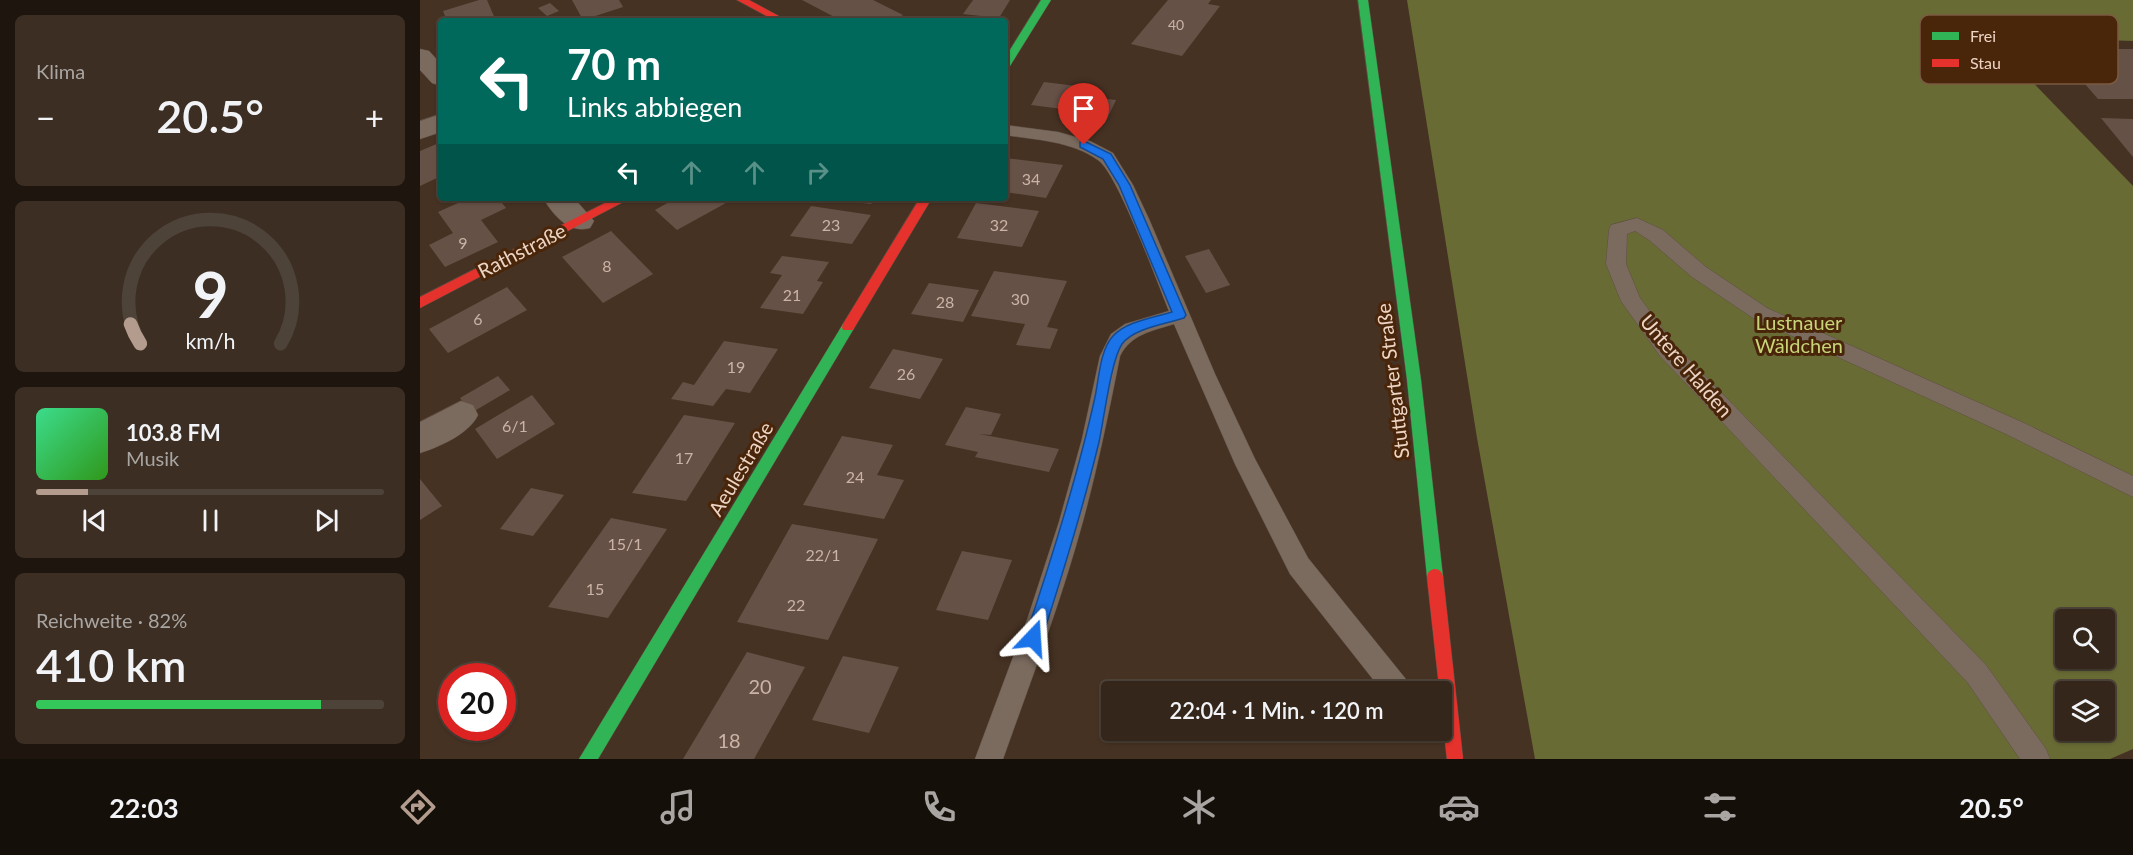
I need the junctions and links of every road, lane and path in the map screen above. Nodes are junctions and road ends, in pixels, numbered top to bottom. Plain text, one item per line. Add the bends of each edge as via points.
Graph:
1 (742, 0) edge
2 (1046, 0) edge
3 (1363, 0) edge
4 (777, 18) edge
5 (420, 56) edge
6 (1008, 61) edge
7 (438, 75) edge
8 (438, 123) edge
9 (1008, 130) edge
10 (420, 131) edge
11 (560, 201) edge
12 (619, 201) edge
13 (924, 201) edge
14 (580, 221) junction
15 (420, 303) edge
16 (1179, 315) junction
17 (460, 415) dead end
18 (420, 439) edge
19 (2133, 487) edge
20 (1391, 681) edge
21 (1444, 741) edge
22 (588, 759) edge
23 (989, 759) edge
24 (1455, 759) edge
25 (1460, 759) edge
26 (2036, 759) edge

1 - 4 street
2 - 6 street
3 - 24 street, Stuttgarter Straße, bridge via 1414,380
5 - 7 street
8 - 10 street
9 - 16 lane via 1058,137 1107,157 1125,185
11 - 14 street
12 - 14 street, Rathstraße
13 - 22 street, Aeulestraße
14 - 15 street, Rathstraße
16 - 20 lane via 1246,464 1299,566
16 - 23 lane via 1132,329 1118,340 1110,356 1071,522
17 - 18 street
19 - 26 lane, Untere Halden via 2016,429 1760,313 1636,224 1618,230 1616,264 1631,301 1667,350 1977,674
21 - 25 lane

